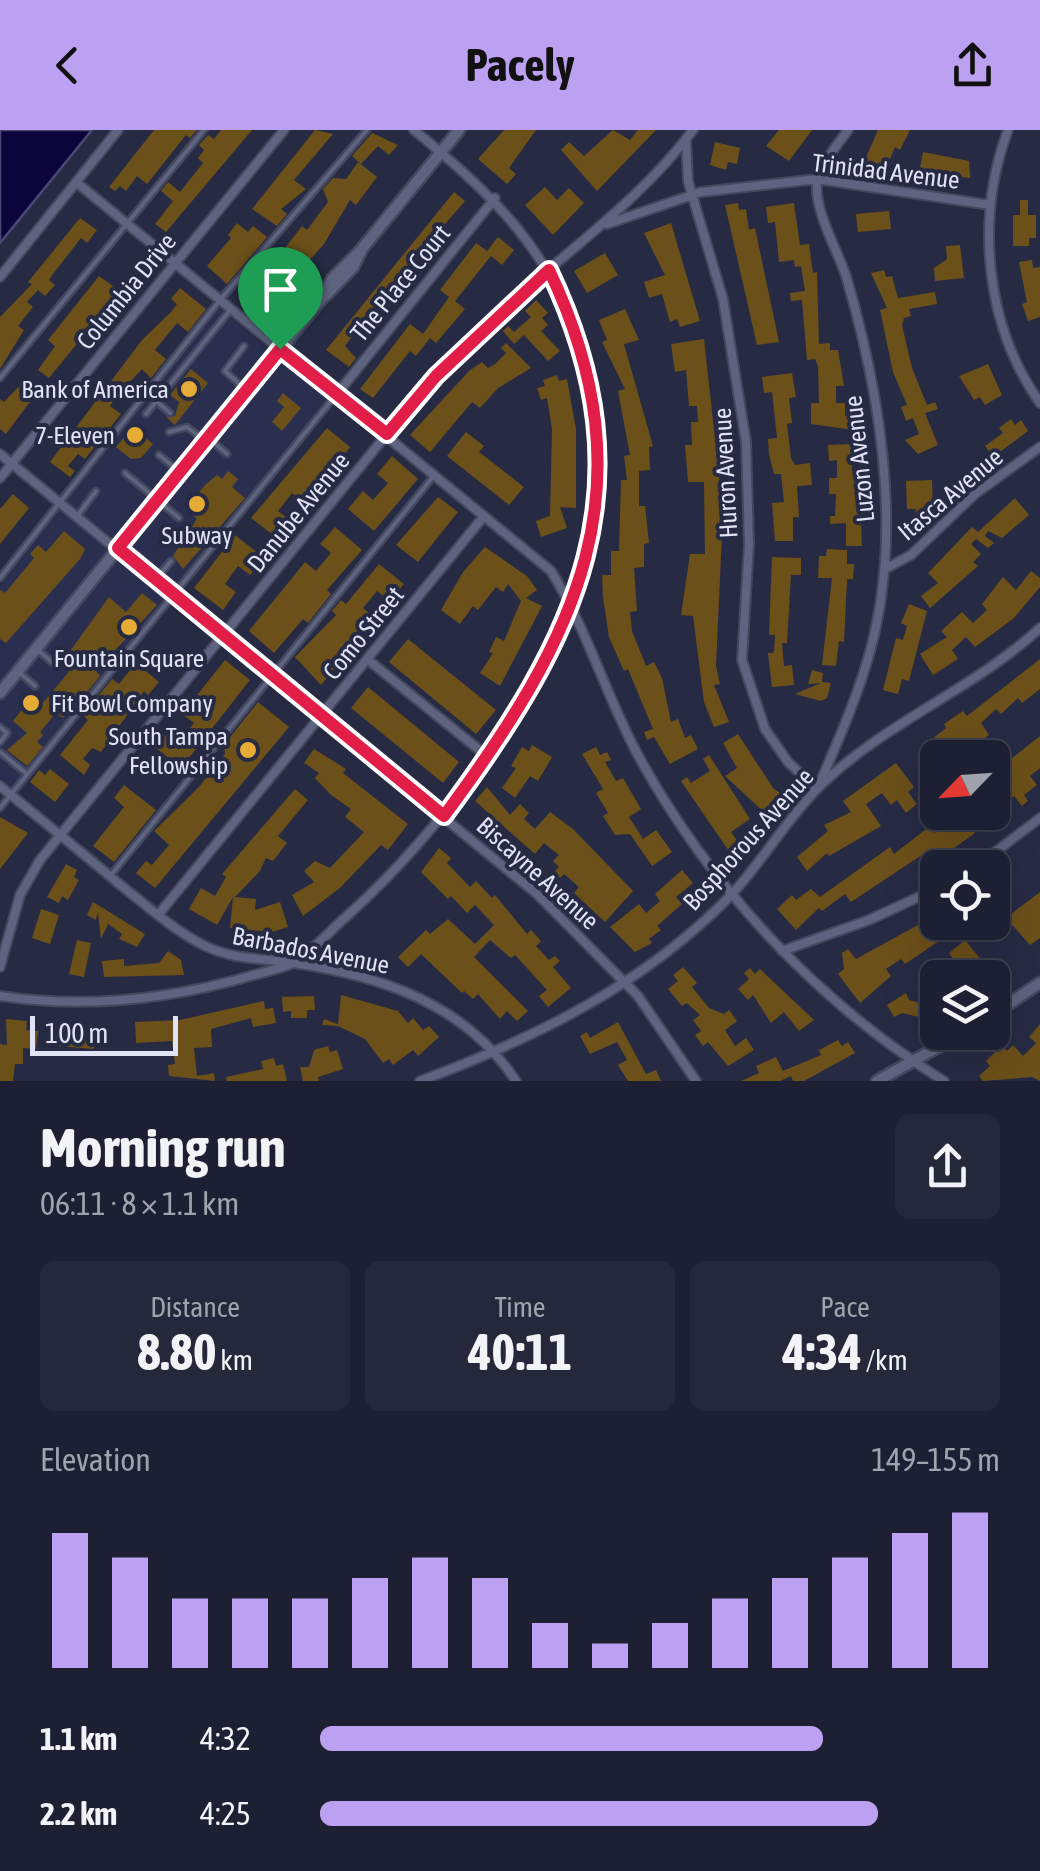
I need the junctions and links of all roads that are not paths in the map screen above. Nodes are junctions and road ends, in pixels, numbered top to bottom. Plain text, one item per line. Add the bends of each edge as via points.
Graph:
1 (118, 130) edge
2 (204, 130) edge
3 (284, 130) edge
4 (366, 130) edge
5 (414, 130) edge
6 (459, 130) edge
7 (692, 130) edge
8 (848, 130) edge
9 (1008, 130) edge
10 (686, 138) junction
11 (442, 152) junction
12 (817, 179) junction
13 (76, 182) junction
14 (692, 195) junction
15 (495, 198) junction
16 (990, 206) junction
17 (126, 224) junction
18 (602, 225) junction
19 (175, 264) junction
20 (549, 270) junction
21 (0, 276) edge
22 (220, 300) junction
23 (231, 309) junction
24 (244, 346) dead end
25 (280, 349) junction
26 (0, 378) edge
27 (246, 390) junction
28 (337, 394) junction
29 (156, 402) junction
30 (1040, 402) edge
31 (170, 412) dead end
32 (146, 414) dead end
33 (181, 422) dead end
34 (188, 427) junction
35 (169, 432) dead end
36 (387, 434) junction
37 (206, 439) junction
38 (1040, 447) edge
39 (0, 454) edge
40 (159, 454) dead end
41 (227, 454) dead end
42 (12, 464) junction
43 (180, 472) junction
44 (124, 473) dead end
45 (435, 474) junction
46 (0, 478) edge
47 (96, 491) dead end
48 (157, 500) junction
49 (61, 503) junction
50 (77, 516) junction
51 (484, 516) junction
52 (178, 518) dead end
53 (118, 548) junction
54 (171, 560) dead end
55 (885, 569) junction
56 (0, 578) edge
57 (156, 579) junction
58 (176, 595) junction
59 (573, 606) junction
60 (1040, 628) edge
61 (224, 635) junction
62 (36, 649) junction
63 (367, 659) junction
64 (53, 663) dead end
65 (18, 671) junction
66 (271, 674) junction
67 (36, 686) dead end
68 (0, 693) edge
69 (322, 715) junction
70 (0, 727) edge
71 (0, 742) edge
72 (0, 752) edge
73 (488, 756) junction
74 (27, 774) junction
75 (0, 786) edge
76 (817, 789) junction
77 (10, 794) junction
78 (0, 808) edge
79 (444, 816) junction
80 (1040, 818) edge
81 (60, 835) junction
82 (998, 850) edge
83 (110, 876) junction
84 (731, 894) junction
85 (920, 896) edge
86 (158, 915) junction
87 (782, 951) junction
88 (294, 962) junction
89 (0, 968) edge
90 (625, 982) junction
91 (1040, 983) edge
92 (0, 996) edge
93 (1010, 1003) edge
94 (934, 1050) edge
95 (496, 1053) junction
96 (914, 1062) junction
97 (420, 1081) edge
98 (516, 1081) edge
99 (696, 1081) edge
100 (878, 1081) edge
101 (944, 1081) edge

1 - 13 street
2 - 17 lane
3 - 19 street, Columbia Drive
4 - 22 lane
5 - 11 street
6 - 11 street
7 - 10 street, Danube Avenue
8 - 12 street
9 - 16 street
10 - 14 street, Huron Avenue
10 - 18 street, Danube Avenue
11 - 15 street
11 - 25 street
12 - 14 street, Trinidad Avenue
12 - 16 street, Trinidad Avenue
12 - 55 street, Luzon Avenue via 870,378 884,480
13 - 17 street
13 - 21 street
14 - 18 street, Trinidad Avenue
14 - 76 street, Huron Avenue via 726,310 746,442 749,573 742,660 765,729
15 - 20 street
15 - 28 street, The Place Court
16 - 30 street via 996,300 1018,369
17 - 19 street
17 - 26 lane
18 - 20 street, Danube Avenue
19 - 22 street
19 - 42 street, Columbia Drive
20 - 36 street, Danube Avenue via 436,376
20 - 59 street via 585,356 597,419 593,520
22 - 23 street
22 - 49 lane
23 - 25 street
23 - 29 lane
24 - 27 lane via 225,371
25 - 27 street
25 - 28 street
27 - 37 street
28 - 36 street
28 - 58 lane
29 - 31 lane
29 - 32 lane
33 - 34 lane
34 - 35 lane
34 - 37 lane
36 - 45 street
36 - 61 street, Danube Avenue
37 - 41 lane
37 - 43 street
38 - 55 street, Itasca Avenue via 975,494 911,555
39 - 42 street, Biscayne Avenue
40 - 43 lane
42 - 46 street, Columbia Drive
42 - 49 street, Biscayne Avenue
43 - 48 street
44 - 48 lane
45 - 51 street
45 - 66 lane
47 - 50 lane
48 - 52 lane
48 - 53 street
49 - 50 street, Biscayne Avenue
49 - 56 lane
50 - 53 street, Biscayne Avenue
51 - 59 street via 551,571
51 - 63 street, Como Street
53 - 57 street, Biscayne Avenue
53 - 62 street
54 - 57 lane
55 - 76 street, Luzon Avenue via 875,647
57 - 58 street, Biscayne Avenue
58 - 61 street, Biscayne Avenue
58 - 74 lane
59 - 73 street
59 - 84 street via 638,756
60 - 76 street, Bosphorous Avenue
61 - 66 street, Biscayne Avenue
61 - 81 street, Danube Avenue
62 - 64 lane
62 - 65 street
63 - 69 street, Como Street
63 - 73 street
65 - 67 lane
65 - 68 street
66 - 69 street, Biscayne Avenue
66 - 83 lane
69 - 79 street, Biscayne Avenue
69 - 86 street, Como Street
70 - 71 lane via 7,733
72 - 74 lane
73 - 79 street
74 - 77 lane
75 - 77 street, Barbados Avenue
76 - 84 street, Bosphorous Avenue
77 - 78 lane
77 - 81 street, Barbados Avenue
79 - 88 street via 365,900
79 - 90 street, Biscayne Avenue via 538,894
80 - 82 street
81 - 83 street, Barbados Avenue
81 - 89 street, Danube Avenue via 26,884
83 - 86 street, Barbados Avenue
84 - 87 street
84 - 90 street, Bosphorous Avenue
85 - 87 street
86 - 88 street, Barbados Avenue via 221,953
87 - 96 street
88 - 92 street via 145,998
88 - 95 street, Barbados Avenue via 424,997
90 - 95 street, Bosphorous Avenue
90 - 99 street, Biscayne Avenue
91 - 93 street
94 - 96 street
95 - 97 street, Bosphorous Avenue
95 - 98 street, Barbados Avenue
96 - 100 street
96 - 101 street

